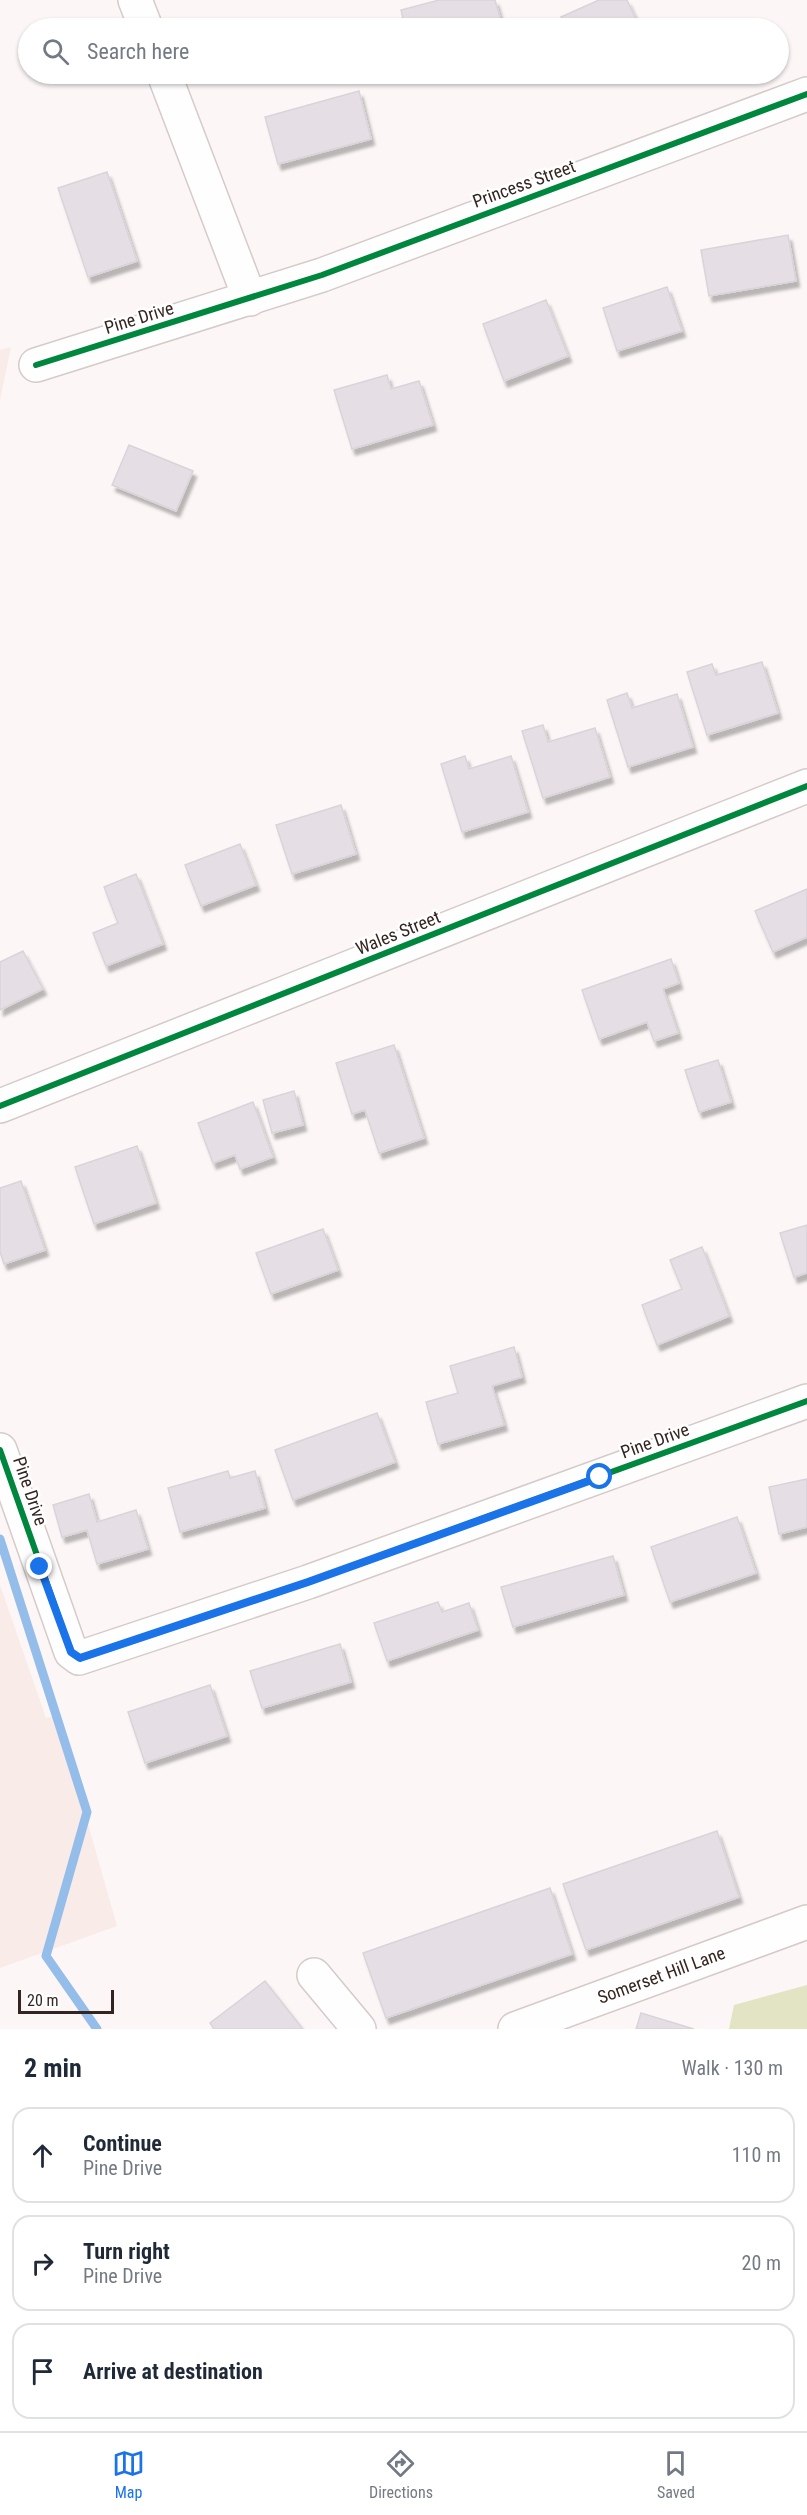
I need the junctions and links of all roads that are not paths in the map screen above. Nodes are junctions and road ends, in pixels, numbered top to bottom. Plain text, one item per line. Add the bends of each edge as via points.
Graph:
1 (135, 0) edge
2 (142, 18) edge
3 (168, 84) edge
4 (807, 94) edge
5 (250, 299) junction
6 (36, 365) dead end
7 (807, 786) edge
8 (0, 1106) edge
9 (807, 1401) edge
10 (0, 1450) edge
11 (807, 1922) edge
12 (314, 1975) dead end
13 (359, 2029) edge
14 (515, 2029) edge

1 - 2 street
3 - 5 street
4 - 5 street, Princess Street
5 - 6 street, Pine Drive
7 - 8 street, Wales Street
9 - 10 street, Pine Drive via 308,1582 80,1658 71,1652
11 - 14 street, Somerset Hill Lane
12 - 13 street

